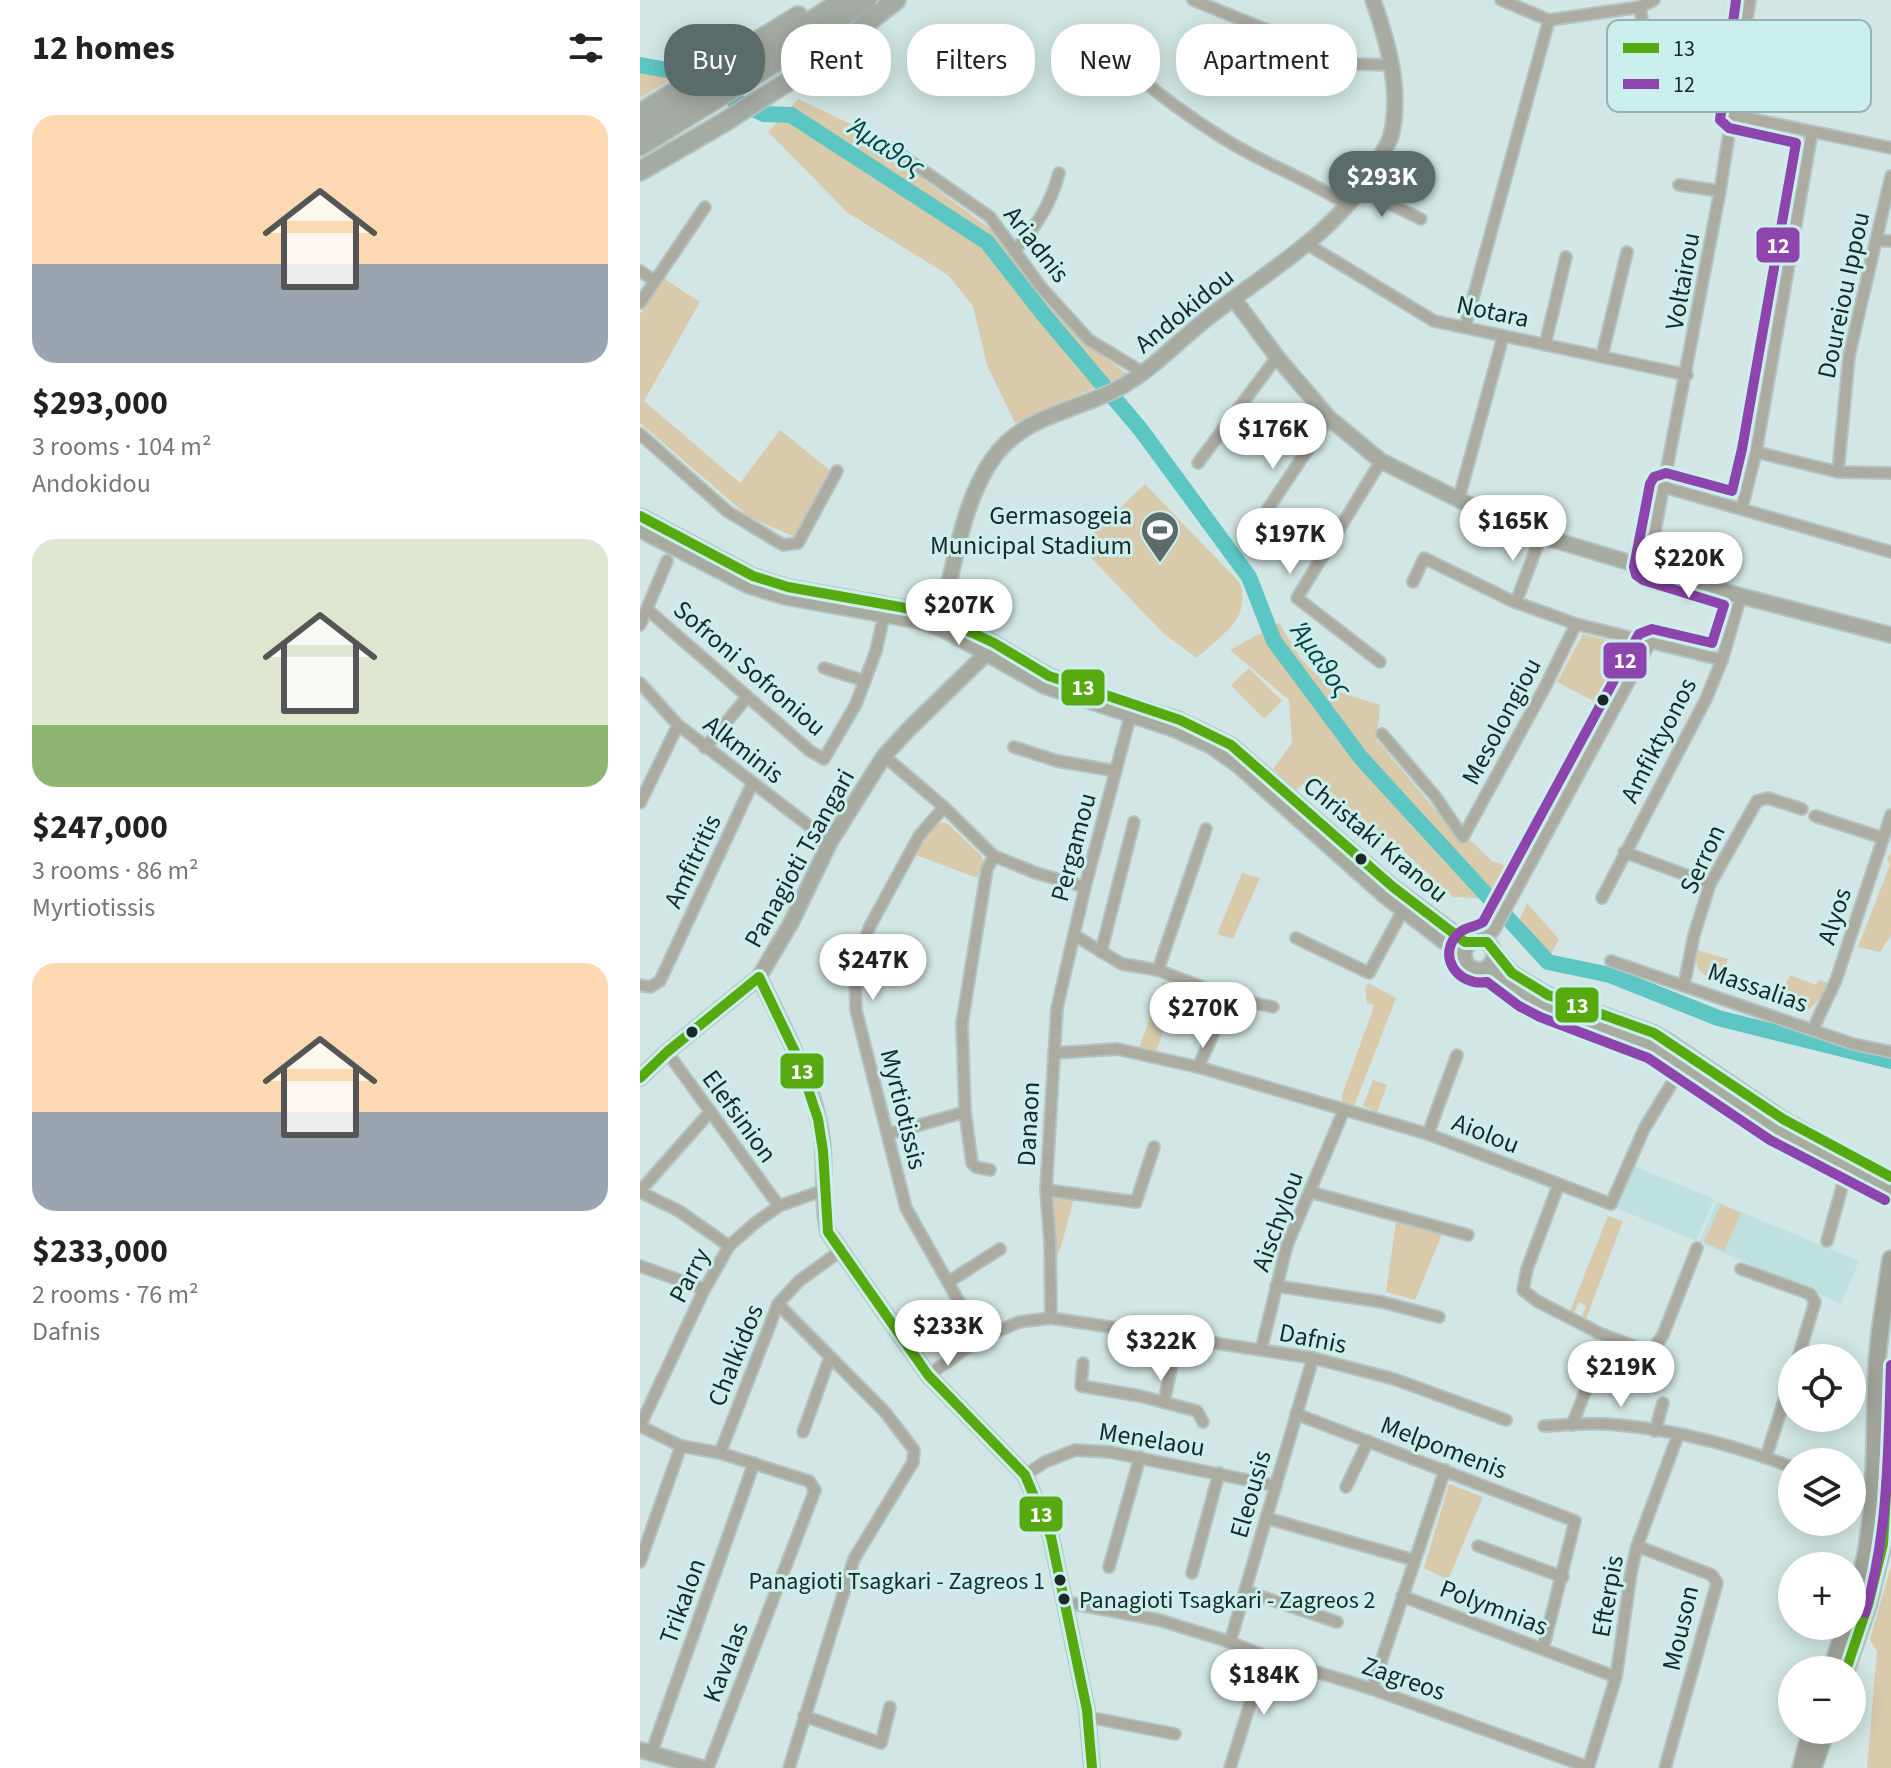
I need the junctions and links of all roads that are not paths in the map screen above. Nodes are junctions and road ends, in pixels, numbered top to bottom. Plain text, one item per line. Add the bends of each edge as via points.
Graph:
1 (825, 0) edge
2 (843, 0) edge
3 (867, 0) edge
4 (896, 0) edge
5 (1193, 0) edge
6 (1373, 0) edge
7 (1501, 0) edge
8 (1654, 0) edge
9 (1750, 0) edge
10 (1640, 7) junction
11 (1549, 20) junction
12 (1642, 20) edge
13 (1747, 20) edge
14 (770, 49) junction
15 (1392, 65) junction
16 (1160, 95) edge
17 (677, 98) junction
18 (1733, 112) edge
19 (640, 113) edge
20 (1733, 115) junction
21 (640, 128) edge
22 (1812, 132) junction
23 (640, 146) edge
24 (891, 148) dead end
25 (1891, 148) edge
26 (640, 171) edge
27 (1059, 173) dead end
28 (1891, 176) edge
29 (1679, 185) dead end
30 (1359, 189) junction
31 (1720, 191) junction
32 (1346, 204) junction
33 (705, 207) dead end
34 (1421, 219) dead end
35 (1876, 240) junction
36 (1891, 241) edge
37 (1307, 244) junction
38 (1014, 251) junction
39 (1627, 252) dead end
40 (1566, 257) dead end
41 (640, 271) edge
42 (655, 281) junction
43 (1234, 299) junction
44 (640, 303) edge
45 (1465, 327) junction
46 (1503, 337) junction
47 (1545, 345) junction
48 (1602, 356) junction
49 (1277, 357) junction
50 (1144, 373) junction
51 (1687, 375) junction
52 (1329, 418) junction
53 (640, 434) edge
54 (1756, 452) junction
55 (1381, 461) junction
56 (1198, 463) dead end
57 (837, 471) dead end
58 (1838, 472) junction
59 (1891, 473) edge
60 (1664, 487) junction
61 (1459, 498) junction
62 (1742, 508) junction
63 (640, 516) edge
64 (640, 530) edge
65 (1541, 536) junction
66 (1245, 543) dead end
67 (1891, 552) edge
68 (667, 561) dead end
69 (1648, 567) junction
70 (1413, 582) dead end
71 (1741, 596) junction
72 (1516, 602) junction
73 (648, 610) junction
74 (884, 615) junction
75 (940, 617) junction
76 (1576, 624) junction
77 (640, 625) edge
78 (1891, 635) edge
79 (1650, 643) junction
80 (990, 648) junction
81 (1722, 660) junction
82 (1380, 662) dead end
83 (824, 668) dead end
84 (865, 681) junction
85 (640, 683) edge
86 (747, 697) junction
87 (1130, 717) junction
88 (678, 725) junction
89 (1382, 734) dead end
90 (1014, 747) dead end
91 (705, 748) junction
92 (884, 756) junction
93 (1116, 771) junction
94 (752, 784) junction
95 (640, 803) edge
96 (944, 807) junction
97 (1802, 809) dead end
98 (1891, 815) edge
99 (1815, 816) dead end
100 (1134, 822) dead end
101 (1206, 829) dead end
102 (1883, 838) junction
103 (830, 842) junction
104 (1624, 852) junction
105 (994, 856) junction
106 (1710, 884) junction
107 (1085, 887) junction
108 (1602, 898) dead end
109 (1403, 910) junction
110 (1074, 935) junction
111 (1296, 938) dead end
112 (1484, 948) junction
113 (1101, 952) junction
114 (1611, 961) dead end
115 (1158, 970) junction
116 (759, 977) junction
117 (640, 985) edge
118 (1684, 985) junction
119 (1230, 998) junction
120 (1273, 1007) dead end
121 (1813, 1029) junction
122 (667, 1052) junction
123 (1891, 1052) edge
124 (1054, 1053) junction
125 (1457, 1055) dead end
126 (1684, 1058) junction
127 (1198, 1067) junction
128 (640, 1078) edge
129 (1344, 1110) junction
130 (710, 1112) junction
131 (965, 1112) junction
132 (888, 1134) junction
133 (1428, 1134) junction
134 (1154, 1147) dead end
135 (1848, 1166) junction
136 (990, 1170) dead end
137 (1891, 1177) edge
138 (1558, 1186) junction
139 (1891, 1188) edge
140 (824, 1190) junction
141 (1046, 1190) junction
142 (640, 1191) edge
143 (1310, 1192) junction
144 (779, 1206) junction
145 (1468, 1235) dead end
146 (1827, 1241) dead end
147 (729, 1246) junction
148 (1697, 1248) dead end
149 (1000, 1249) dead end
150 (839, 1252) junction
151 (1891, 1259) edge
152 (640, 1266) edge
153 (1741, 1269) dead end
154 (950, 1281) junction
155 (1276, 1286) junction
156 (704, 1289) junction
157 (778, 1304) junction
158 (1439, 1317) dead end
159 (1051, 1318) junction
160 (1178, 1336) junction
161 (980, 1339) junction
162 (1802, 1344) edge
163 (1261, 1350) junction
164 (830, 1357) junction
165 (1313, 1358) junction
166 (1083, 1363) dead end
167 (1604, 1368) dead end
168 (928, 1375) junction
169 (1164, 1402) junction
170 (1663, 1403) dead end
171 (1891, 1413) edge
172 (1296, 1414) junction
173 (1506, 1420) dead end
174 (1778, 1420) edge
175 (1203, 1422) dead end
176 (1572, 1425) junction
177 (640, 1426) edge
178 (1544, 1426) dead end
179 (1655, 1431) junction
180 (803, 1432) dead end
181 (1678, 1435) junction
182 (1368, 1441) junction
183 (681, 1446) junction
184 (720, 1453) junction
185 (1140, 1457) junction
186 (1766, 1457) junction
187 (1778, 1462) edge
188 (754, 1463) junction
189 (1445, 1470) junction
190 (1219, 1473) junction
191 (1025, 1475) junction
192 (1276, 1486) junction
193 (1346, 1487) dead end
194 (1866, 1487) edge
195 (1881, 1489) junction
196 (1266, 1518) junction
197 (1478, 1546) dead end
198 (1637, 1546) junction
199 (1866, 1559) edge
200 (1414, 1560) junction
201 (640, 1562) edge
202 (1109, 1567) dead end
203 (1192, 1573) dead end
204 (1563, 1577) junction
205 (1245, 1591) junction
206 (1402, 1596) junction
207 (1065, 1602) junction
208 (1337, 1622) dead end
209 (1230, 1642) junction
210 (1543, 1649) junction
211 (1265, 1656) junction
212 (1850, 1656) edge
213 (1616, 1677) junction
214 (1372, 1689) junction
215 (890, 1707) dead end
216 (804, 1716) junction
217 (1088, 1717) junction
218 (1175, 1734) dead end
219 (1807, 1744) edge
220 (1821, 1744) edge
221 (646, 1752) edge
222 (702, 1768) edge
223 (708, 1768) edge
224 (789, 1768) edge
225 (1092, 1768) edge
226 (1230, 1768) edge
227 (1588, 1768) edge
228 (1665, 1768) edge
229 (1801, 1768) edge
230 (1813, 1768) edge

1 - 14 highway
2 - 14 highway
3 - 14 highway
4 - 26 highway via 809,68
5 - 15 street via 1351,64
6 - 15 street, Andokidou
7 - 11 street
8 - 10 street
9 - 13 street, Voltairou
10 - 11 street
10 - 12 street
11 - 45 street
14 - 17 highway
14 - 23 highway via 703,109
15 - 30 street, Andokidou via 1391,138
16 - 32 street via 1227,141
17 - 19 highway
17 - 21 highway
18 - 20 street, Voltairou
20 - 22 street
20 - 31 street, Voltairou
22 - 25 street
22 - 54 street
24 - 38 street, Ariadnis via 990,217
27 - 38 street via 1041,218
28 - 35 street, Doureiou Ippou
29 - 31 street
30 - 32 street, Andokidou
30 - 34 street
31 - 51 street, Voltairou
32 - 37 street, Andokidou
33 - 42 street
35 - 36 street
35 - 58 street, Doureiou Ippou via 1849,356
37 - 43 street, Andokidou
37 - 45 street, Notara via 1434,321
38 - 50 street, Ariadnis via 1089,340
39 - 48 street
40 - 47 street
41 - 42 street
42 - 44 street
43 - 49 street
43 - 50 street, Andokidou
45 - 46 street, Notara
46 - 47 street, Notara
46 - 61 street
47 - 48 street, Notara
48 - 51 street, Notara
49 - 52 street
49 - 56 street
50 - 75 street, Andokidou via 1092,401 1029,424 994,456 955,552
51 - 60 street, Voltairou
52 - 55 street
52 - 66 street
53 - 57 street via 727,511 783,545 798,543
54 - 58 street
54 - 62 street
55 - 61 street
55 - 82 street via 1297,598
58 - 59 street
60 - 62 street
60 - 69 street, Voltairou
61 - 65 street
62 - 67 street
63 - 75 street, Christaki Kranou via 769,582
64 - 74 street, Christaki Kranou via 766,593
65 - 69 street
65 - 72 street
68 - 73 street
69 - 71 street
70 - 72 street via 1424,558
71 - 78 street
71 - 81 street, Amfiktyonos
72 - 76 street
73 - 77 street
73 - 86 street, Sofroni Sofroniou
74 - 80 street, Christaki Kranou via 924,622
74 - 84 street
75 - 80 street, Christaki Kranou
76 - 79 street
76 - 89 street, Mesolongiou via 1463,837
79 - 81 street
79 - 112 street
80 - 87 street, Christaki Kranou via 1044,686
80 - 92 street, Panagioti Tsangari
80 - 112 street, Christaki Kranou via 1057,679 1217,736 1393,887
81 - 104 street, Amfiktyonos
83 - 84 street
84 - 86 street, Sofroni Sofroniou via 824,759
85 - 88 street, Alkminis
86 - 91 street
87 - 93 street, Pergamou
87 - 109 street, Christaki Kranou via 1194,737 1224,754
88 - 91 street, Alkminis
88 - 95 street
90 - 93 street, Pergamou
91 - 94 street, Alkminis
92 - 96 street
92 - 103 street, Panagioti Tsangari
93 - 107 street, Pergamou
94 - 103 street, Alkminis
94 - 117 street, Amfitritis via 660,981
96 - 105 street
96 - 132 street, Myrtiotissis via 919,836 855,965 856,1010
97 - 106 street, Serron via 1768,798 1757,801
98 - 102 street, Alyos
99 - 102 street
100 - 113 street
101 - 115 street
102 - 121 street, Alyos via 1840,970
103 - 116 street, Panagioti Tsangari
104 - 106 street
104 - 108 street, Amfiktyonos
105 - 107 street
105 - 131 street via 987,869 962,1023
106 - 118 street, Serron
107 - 110 street, Pergamou
109 - 111 street via 1369,973
109 - 112 street, Christaki Kranou
110 - 113 street
110 - 124 street, Danaon via 1057,1008
112 - 126 street, Christaki Kranou via 1509,983 1543,1004
113 - 115 street via 1122,964
114 - 118 street, Massalias
115 - 119 street
116 - 122 street
116 - 140 street, Panagioti Tsangari via 814,1102
118 - 121 street, Massalias
119 - 120 street
119 - 127 street
121 - 123 street, Massalias
122 - 128 street
122 - 130 street, Elefsinion
124 - 127 street, Aiolou via 1117,1049
124 - 141 street, Danaon
125 - 133 street
126 - 135 street, Christaki Kranou via 1777,1128
126 - 137 street, Christaki Kranou
126 - 138 street, Aiolou via 1644,1129 1611,1204
127 - 129 street, Aiolou
129 - 133 street, Aiolou
129 - 143 street, Aischylou
130 - 142 street
130 - 144 street, Elefsinion
131 - 132 street
131 - 136 street via 972,1163
132 - 154 street, Myrtiotissis via 906,1208
133 - 138 street, Aiolou
134 - 141 street via 1136,1202
135 - 139 street, Christaki Kranou
135 - 146 street
138 - 148 street via 1523,1290 1599,1333 1646,1351 1654,1348
140 - 144 street, Parry
140 - 150 street, Panagioti Tsangari via 828,1232
141 - 159 street, Danaon
142 - 147 street
143 - 145 street
143 - 155 street, Aischylou
144 - 147 street, Parry
147 - 156 street, Parry
149 - 154 street
150 - 157 street, Chalkidos
150 - 168 street, Panagioti Tsangari
151 - 195 main road via 1878,1361
152 - 156 street
153 - 162 street via 1810,1294 1815,1302
154 - 161 street, Myrtiotissis
155 - 158 street via 1382,1302
155 - 163 street, Aischylou
156 - 177 street, Parry
157 - 164 street
157 - 184 street, Chalkidos
159 - 160 street, Dafnis
159 - 161 street, Dafnis via 1019,1322
160 - 163 street, Dafnis
160 - 169 street
161 - 168 street, Dafnis
163 - 165 street, Dafnis
164 - 180 street
164 - 216 street via 914,1450 913,1462 854,1559
165 - 172 street, Eleousis
165 - 173 street, Dafnis via 1394,1379
166 - 169 street via 1081,1386
167 - 176 street via 1595,1367
168 - 191 street, Panagioti Tsangari
169 - 175 street via 1197,1411
170 - 179 street
171 - 195 main road
172 - 182 street, Melpomenis
172 - 192 street, Eleousis
174 - 186 street
176 - 178 street
176 - 179 street
177 - 183 street
179 - 181 street
181 - 186 street
181 - 198 street, Efterpis
182 - 189 street, Melpomenis
182 - 193 street
183 - 184 street
183 - 201 street
184 - 188 street
185 - 190 street, Menelaou
185 - 191 street, Menelaou via 1075,1450
185 - 202 street
186 - 187 street
188 - 221 street, Trikalon
188 - 223 street, Kavalas via 812,1482 815,1490
189 - 200 street
189 - 204 street, Melpomenis via 1575,1521
190 - 192 street, Menelaou
190 - 203 street
191 - 207 street, Panagioti Tsangari via 1051,1537
192 - 196 street, Eleousis
194 - 195 street
195 - 199 main road
195 - 212 main road via 1880,1561
196 - 200 street
196 - 205 street, Eleousis
197 - 204 street
198 - 213 street, Efterpis
198 - 228 street, Mouson via 1712,1575 1717,1583
200 - 206 street
204 - 210 street
205 - 208 street
205 - 209 street, Eleousis
206 - 210 street, Polymnias
206 - 214 street
207 - 209 street, Zagreos via 1159,1620
207 - 217 street, Panagioti Tsangari
209 - 211 street, Zagreos
210 - 213 street, Polymnias
211 - 214 street, Zagreos
211 - 226 street
213 - 227 street, Efterpis
214 - 227 street, Zagreos
215 - 216 street via 881,1743
216 - 224 street
217 - 218 street
217 - 225 street, Panagioti Tsangari
219 - 229 main road
220 - 230 main road
221 - 222 street

